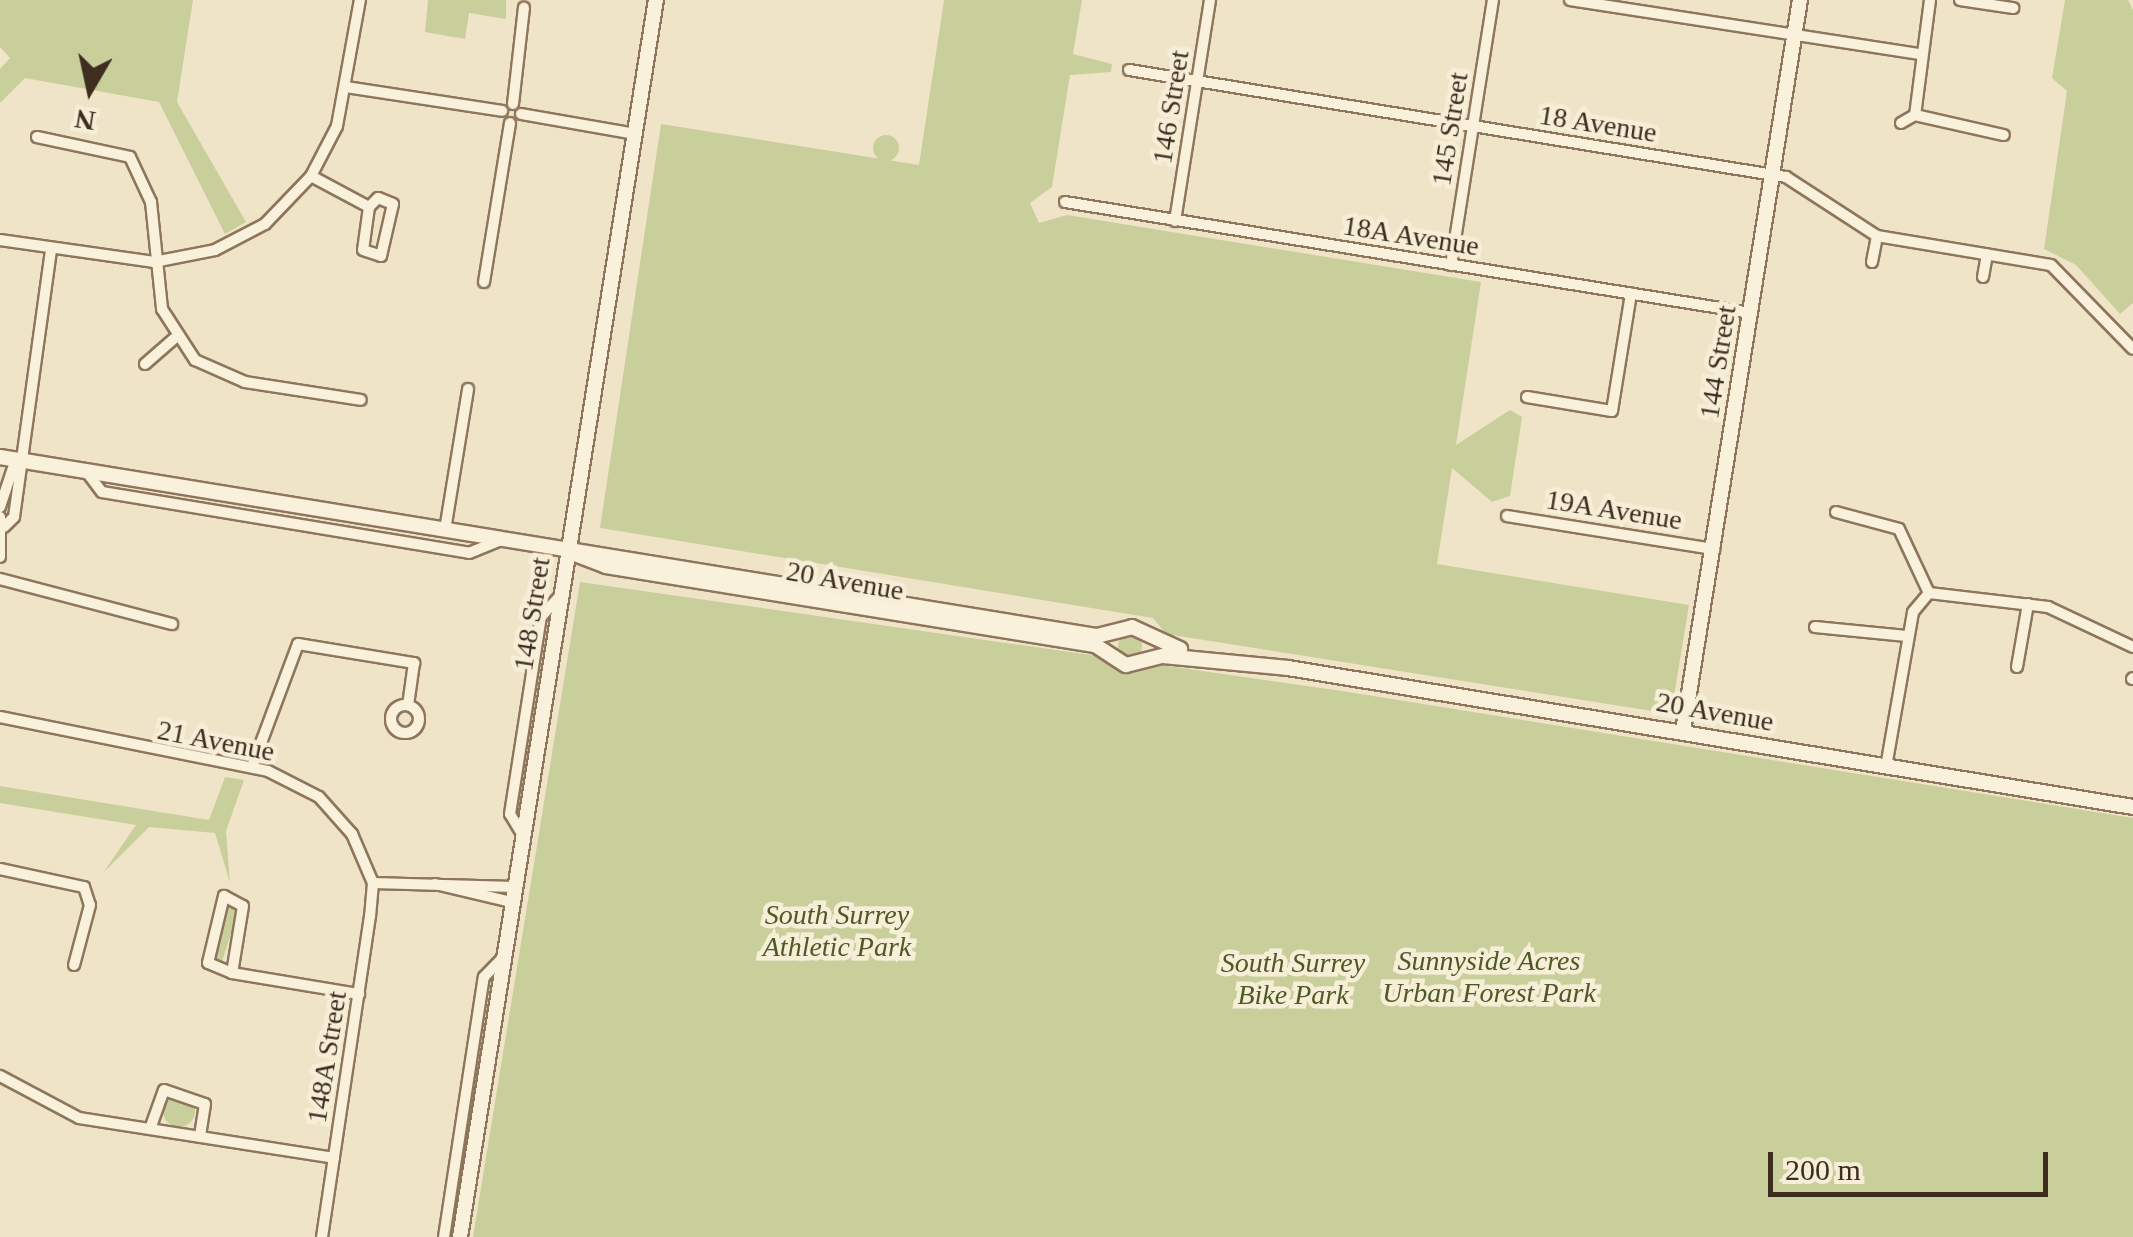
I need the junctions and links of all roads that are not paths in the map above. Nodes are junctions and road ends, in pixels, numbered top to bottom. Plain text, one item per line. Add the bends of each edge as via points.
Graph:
1 (360, 0) edge
2 (656, 0) edge
3 (1210, 0) edge
4 (1493, 0) edge
5 (1570, 0) edge
6 (1800, 0) edge
7 (1930, 0) edge
8 (1960, 0) edge
9 (524, 8) dead end
10 (2013, 8) dead end
11 (1794, 35) junction
12 (1920, 54) junction
13 (1129, 70) dead end
14 (1198, 80) junction
15 (346, 87) junction
16 (507, 108) junction
17 (1914, 110) junction
18 (521, 114) junction
19 (510, 123) junction
20 (1901, 123) dead end
21 (1473, 126) junction
22 (636, 134) junction
23 (2004, 135) dead end
24 (36, 137) dead end
25 (1772, 175) junction
26 (310, 176) junction
27 (1065, 202) dead end
28 (368, 207) junction
29 (1176, 220) junction
30 (1877, 236) junction
31 (0, 240) edge
32 (51, 251) junction
33 (1987, 254) junction
34 (154, 262) junction
35 (1872, 262) dead end
36 (1451, 264) junction
37 (1983, 277) dead end
38 (484, 282) dead end
39 (1631, 294) junction
40 (1751, 313) junction
41 (174, 339) junction
42 (2133, 348) edge
43 (144, 364) dead end
44 (468, 389) dead end
45 (1527, 397) dead end
46 (360, 400) dead end
47 (0, 456) edge
48 (16, 459) junction
49 (86, 472) junction
50 (0, 506) edge
51 (1836, 512) dead end
52 (1507, 516) dead end
53 (2, 522) edge
54 (446, 530) junction
55 (502, 540) junction
56 (1714, 548) junction
57 (567, 551) junction
58 (0, 557) edge
59 (0, 579) edge
60 (1929, 593) junction
61 (2028, 604) junction
62 (172, 624) dead end
63 (1815, 627) dead end
64 (1113, 635) junction
65 (1907, 636) junction
66 (1147, 638) junction
67 (2133, 647) edge
68 (1112, 657) junction
69 (1141, 663) junction
70 (1288, 668) junction
71 (2017, 668) dead end
72 (408, 705) dead end
73 (0, 717) edge
74 (1684, 731) junction
75 (1886, 766) junction
76 (252, 767) junction
77 (2133, 806) edge
78 (0, 869) edge
79 (373, 883) junction
80 (512, 895) junction
81 (503, 957) junction
82 (74, 965) dead end
83 (232, 973) junction
84 (359, 994) junction
85 (0, 1076) edge
86 (150, 1128) junction
87 (200, 1137) junction
88 (334, 1158) junction
89 (322, 1237) edge
90 (444, 1237) edge
91 (460, 1237) edge

1 - 15 street
2 - 22 street, 148 Street
3 - 14 street, 146 Street
4 - 21 street, 145 Street
5 - 11 street
6 - 11 street, 144 Street
7 - 12 street
8 - 10 street
9 - 16 street
11 - 12 street
11 - 25 street, 144 Street
12 - 17 street
13 - 14 street, 18 Avenue
14 - 21 street, 18 Avenue
14 - 29 street, 146 Street
15 - 16 street
15 - 26 street
16 - 18 street
16 - 19 street
17 - 20 street
17 - 23 street
18 - 19 street
18 - 22 street
19 - 38 street
21 - 25 street, 18 Avenue
21 - 36 street, 145 Street
22 - 57 street, 148 Street
24 - 34 street via 130,157 150,202
25 - 30 street, 18 Avenue via 1802,183
25 - 40 street, 144 Street
26 - 28 street
26 - 34 street via 241,238
27 - 29 street, 18A Avenue
28 - 28 street via 378,198 393,204 381,256 363,250
29 - 36 street, 18A Avenue
30 - 33 street, 18 Avenue
30 - 35 street
31 - 32 street
32 - 34 street
32 - 48 street
33 - 37 street
33 - 42 street, 18 Avenue via 2042,263 2070,277
34 - 41 street
36 - 39 street, 18A Avenue
39 - 40 street, 18A Avenue
39 - 45 street via 1612,411
40 - 56 street, 144 Street
41 - 43 street
41 - 46 street via 219,375
44 - 54 street
47 - 48 street, 20 Avenue
48 - 49 street, 20 Avenue
48 - 50 street
48 - 53 street via 14,517
49 - 54 street, 20 Avenue
49 - 55 street, 20 Avenue via 102,492 469,554
51 - 60 street via 1899,529
52 - 56 street, 19A Avenue
53 - 58 street
54 - 55 street, 20 Avenue
55 - 57 street, 20 Avenue
56 - 74 street, 144 Street
57 - 64 street, 20 Avenue
57 - 68 street, 20 Avenue via 606,566 1096,645
57 - 80 street, 148 Street
59 - 62 street
60 - 61 street
60 - 65 street
61 - 67 street via 2072,613
61 - 71 street
63 - 65 street
64 - 66 street, 20 Avenue via 1132,627
64 - 68 street
65 - 75 street
66 - 69 street
66 - 70 street, 20 Avenue
68 - 69 street, 20 Avenue
69 - 70 street, 20 Avenue via 1163,656
70 - 74 street, 20 Avenue
72 - 76 street via 414,664 298,644
73 - 76 street, 21 Avenue
74 - 75 street, 20 Avenue
75 - 77 street, 20 Avenue
76 - 79 street, 21 Avenue via 293,781 337,814
78 - 82 street via 84,887 90,905
79 - 80 street
79 - 84 street, 148A Street
80 - 81 street, 148 Street
81 - 90 street via 484,978
81 - 91 street, 148 Street
83 - 83 street via 208,962 224,896 243,906
83 - 84 street
84 - 88 street, 148A Street
85 - 86 street via 79,1118
86 - 87 street
86 - 87 street via 164,1090 205,1104
87 - 88 street
88 - 89 street, 148A Street

